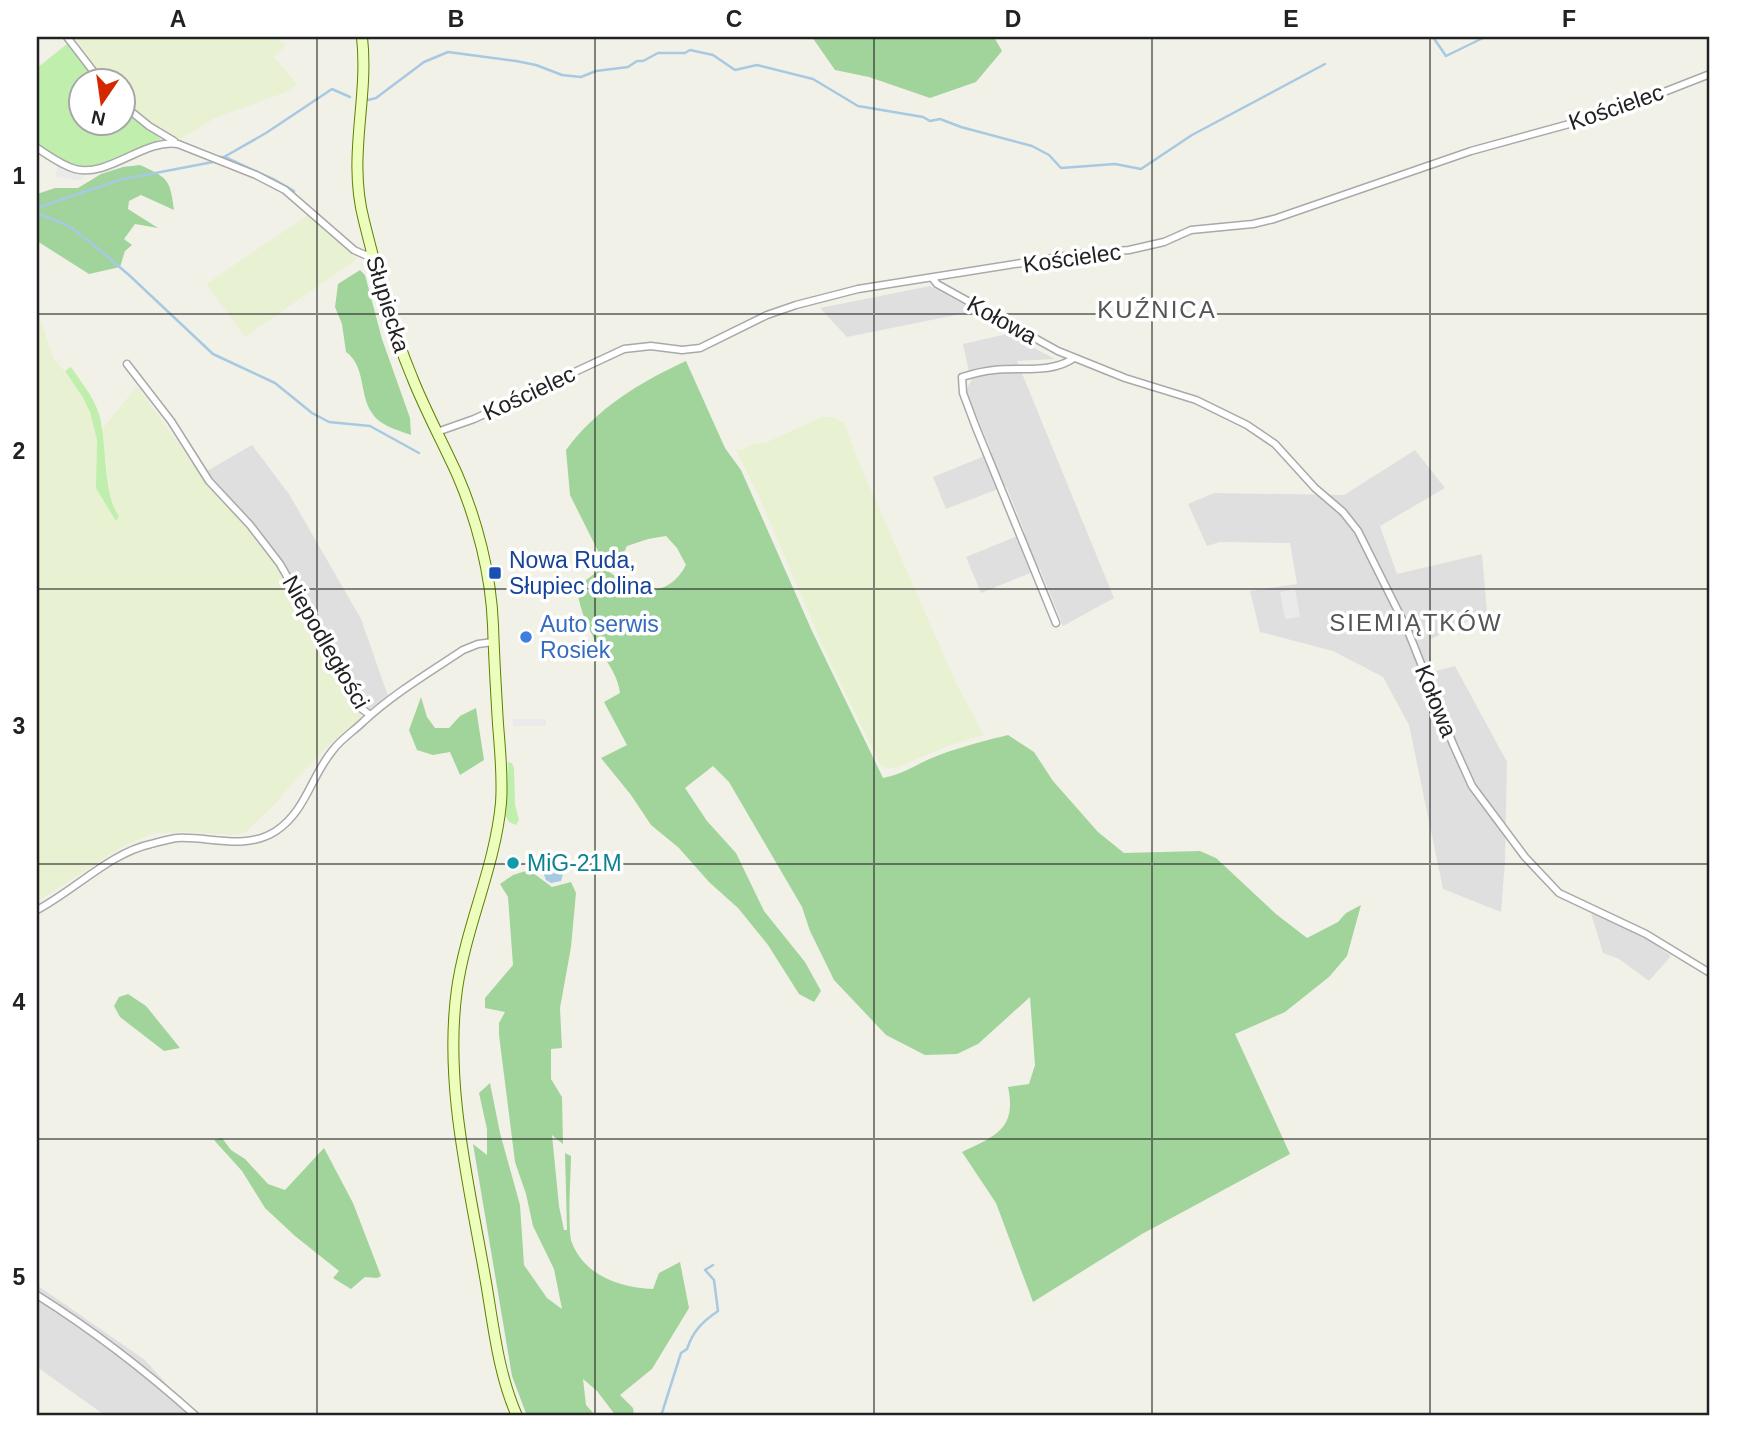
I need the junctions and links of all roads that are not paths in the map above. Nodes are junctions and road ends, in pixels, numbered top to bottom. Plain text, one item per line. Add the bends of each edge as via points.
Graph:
1 (67, 37) edge
2 (362, 37) edge
3 (89, 66) edge
4 (1710, 74) edge
5 (136, 115) edge
6 (178, 144) junction
7 (37, 148) edge
8 (373, 253) junction
9 (933, 279) junction
10 (1074, 358) junction
11 (127, 365) dead end
12 (437, 432) junction
13 (1056, 623) dead end
14 (493, 642) junction
15 (370, 715) junction
16 (37, 910) edge
17 (1710, 973) edge
18 (37, 1295) edge
19 (197, 1416) edge
20 (517, 1416) edge

1 - 3 street
2 - 8 main road, Słupiecka via 357,179
4 - 9 street, Kościelec via 1613,111 1471,150 1274,219 1191,230 1147,247
5 - 6 street
6 - 7 street via 169,142 88,170 72,169
6 - 8 street via 271,182 354,250
8 - 12 main road, Słupiecka via 403,354
9 - 10 street, Kołowa
9 - 12 street, Kościelec via 859,289 796,305 700,348 624,349
10 - 13 street, Kołowa via 1055,367 993,370 962,377 975,425
10 - 17 street, Kołowa via 1196,400 1261,433 1281,450 1358,531 1414,645 1472,786 1525,857 1559,893 1646,934
11 - 15 street, Niepodległości via 209,481 274,555 362,709
12 - 14 main road, Słupiecka via 467,500 483,558
14 - 15 street via 463,650
14 - 20 main road, Słupiecka via 501,802 492,857 458,978 454,1052 467,1177 503,1376
15 - 16 street, Niepodległości via 331,752 304,802 272,833 243,842 177,838 148,844 127,852
18 - 19 street via 89,1328

